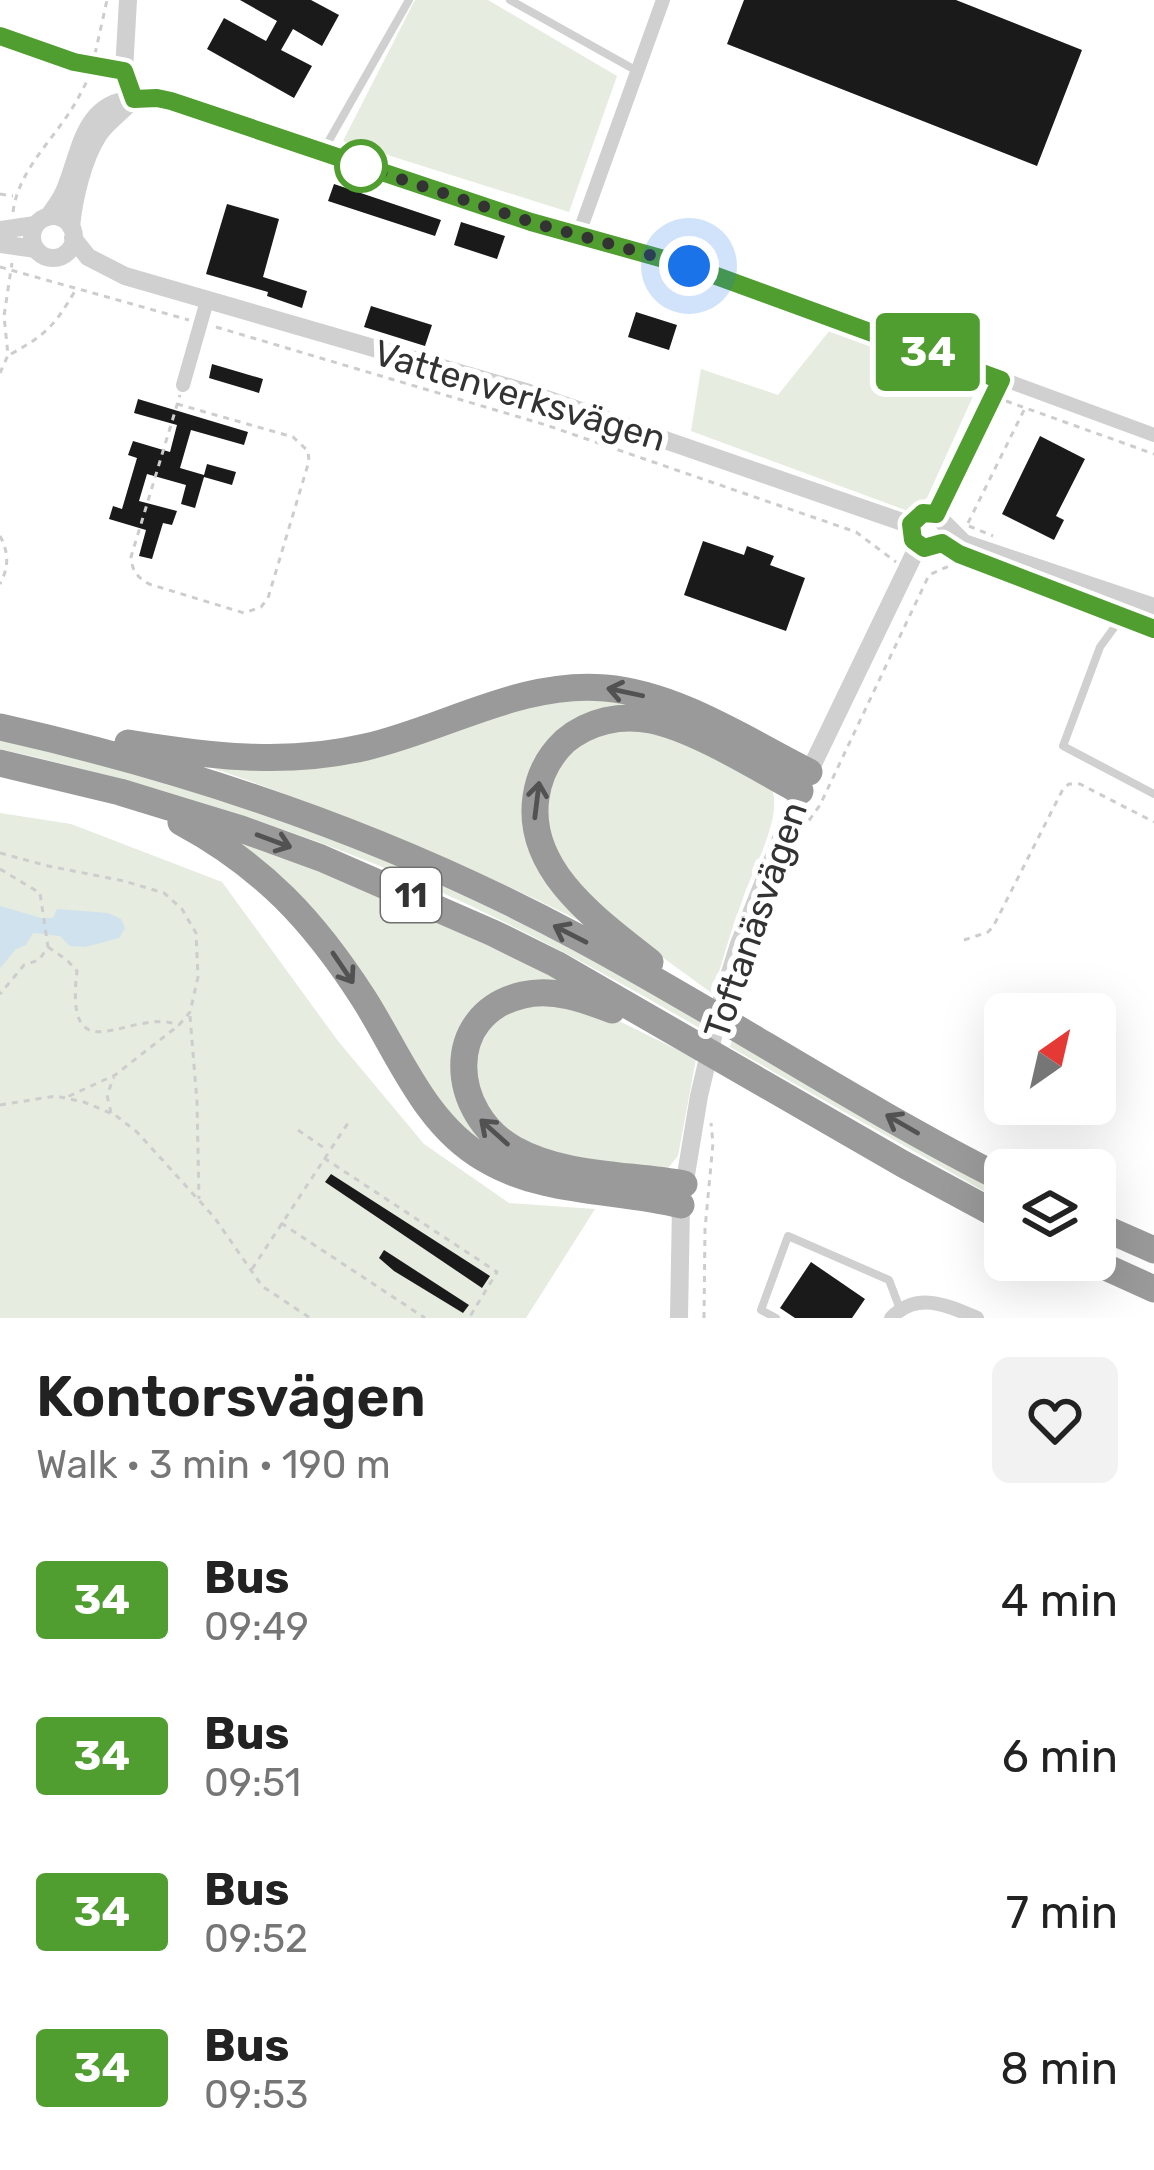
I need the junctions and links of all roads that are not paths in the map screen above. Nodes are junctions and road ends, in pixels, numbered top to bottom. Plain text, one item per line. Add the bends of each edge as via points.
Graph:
1 (128, 0) edge
2 (409, 0) edge
3 (510, 0) edge
4 (663, 0) edge
5 (0, 36) edge
6 (124, 71) junction
7 (638, 71) junction
8 (134, 99) junction
9 (322, 152) junction
10 (42, 221) junction
11 (0, 230) edge
12 (72, 233) junction
13 (578, 236) junction
14 (0, 244) edge
15 (36, 249) junction
16 (57, 257) junction
17 (125, 276) junction
18 (207, 301) junction
19 (1001, 380) junction
20 (183, 385) road end
21 (1154, 436) edge
22 (911, 524) junction
23 (941, 528) junction
24 (918, 546) junction
25 (1123, 607) junction
26 (1154, 607) edge
27 (1154, 629) edge
28 (0, 715) edge
29 (0, 728) edge
30 (0, 763) edge
31 (41, 773) junction
32 (805, 781) junction
33 (1154, 794) edge
34 (709, 1011) junction
35 (791, 1100) junction
36 (984, 1168) edge
37 (683, 1194) junction
38 (984, 1208) edge
39 (1116, 1233) edge
40 (1154, 1250) edge
41 (1116, 1272) edge
42 (1154, 1289) edge
43 (896, 1313) edge
44 (680, 1318) edge
45 (776, 1318) edge
46 (977, 1318) edge

1 - 6 street
2 - 9 lane
3 - 7 lane
4 - 7 street
5 - 6 lane
6 - 8 street
7 - 13 street
8 - 9 street via 171,101
8 - 10 street via 117,100 92,123 65,192
8 - 12 street via 96,141
9 - 13 street
10 - 11 street
10 - 12 street via 61,218
10 - 15 street
12 - 16 street
12 - 17 street, Vattenverksvägen via 88,256
13 - 19 street via 689,266
14 - 15 street
15 - 16 street
16 - 17 street, Vattenverksvägen
17 - 18 street, Vattenverksvägen
18 - 20 street
18 - 22 street, Vattenverksvägen via 529,393
19 - 21 street
19 - 23 street
22 - 23 street via 923,513
22 - 24 street
23 - 24 street via 930,548
23 - 25 street
23 - 25 street via 959,554
24 - 32 street, Toftanäsvägen
25 - 26 street
25 - 27 street
25 - 33 lane via 1063,746
32 -> 28 highway via 672,705 602,687 548,690 366,747 289,758 164,749
34 -> 29 highway, 11 via 406,856 208,782
30 - 31 highway, 11
31 -> 35 highway, 11 via 196,814 400,891 556,964
31 -> 37 highway via 179,820 281,892 338,958 427,1103 475,1153 538,1180
34 -> 32 highway via 561,880 535,820 542,773 583,729 634,718
32 - 37 street, Toftanäsvägen via 718,1015
36 -> 34 highway, 11
37 -> 35 highway via 532,1158 498,1139 475,1113 462,1069 486,1014 524,994 572,996
35 - 38 highway, 11
37 - 44 street, Toftanäsvägen
39 - 40 highway
41 - 42 highway
43 - 45 lane via 889,1280 788,1236 761,1310
43 - 46 street via 926,1300

